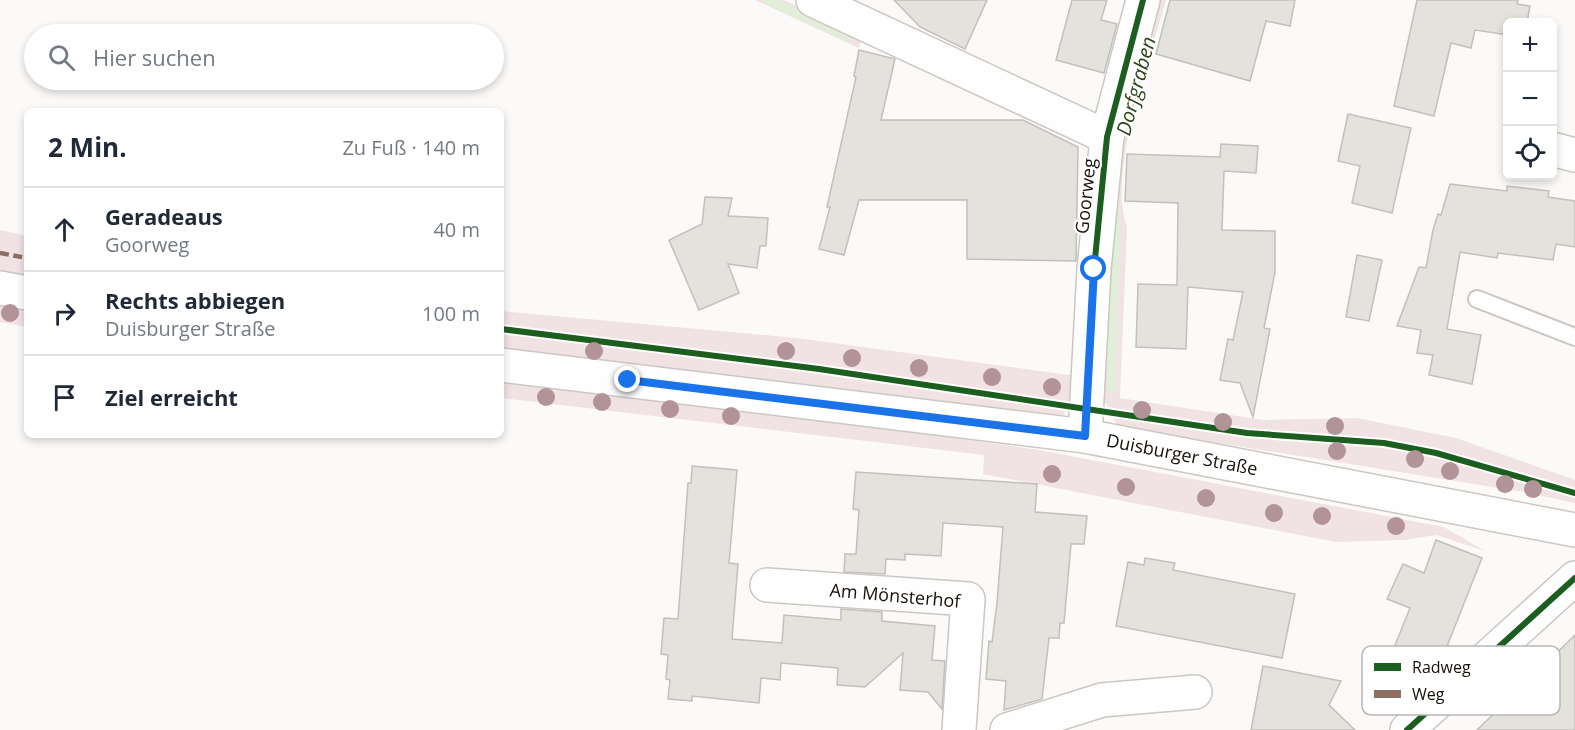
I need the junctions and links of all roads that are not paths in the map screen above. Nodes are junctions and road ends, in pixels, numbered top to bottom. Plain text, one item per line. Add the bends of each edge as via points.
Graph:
1 (813, 0) edge
2 (1143, 0) edge
3 (1107, 137) junction
4 (1557, 150) edge
5 (1575, 155) edge
6 (0, 288) edge
7 (24, 292) edge
8 (1477, 299) dead end
9 (1575, 337) edge
10 (504, 365) edge
11 (1085, 436) junction
12 (1575, 530) edge
13 (1575, 578) edge
14 (767, 585) dead end
15 (1500, 646) edge
16 (1195, 692) dead end
17 (1424, 715) edge
18 (959, 730) edge
19 (1007, 730) edge
20 (1407, 730) edge

1 - 3 main road, Goorweg
2 - 3 main road, Goorweg
3 - 11 main road, Goorweg via 1094,269
4 - 5 main road
6 - 7 main road
8 - 9 lane
10 - 11 main road, Duisburger Straße
11 - 12 main road, Duisburger Straße
13 - 15 main road
14 - 18 main road, Am Mönsterhof via 968,599
16 - 19 main road via 1102,700
17 - 20 main road

